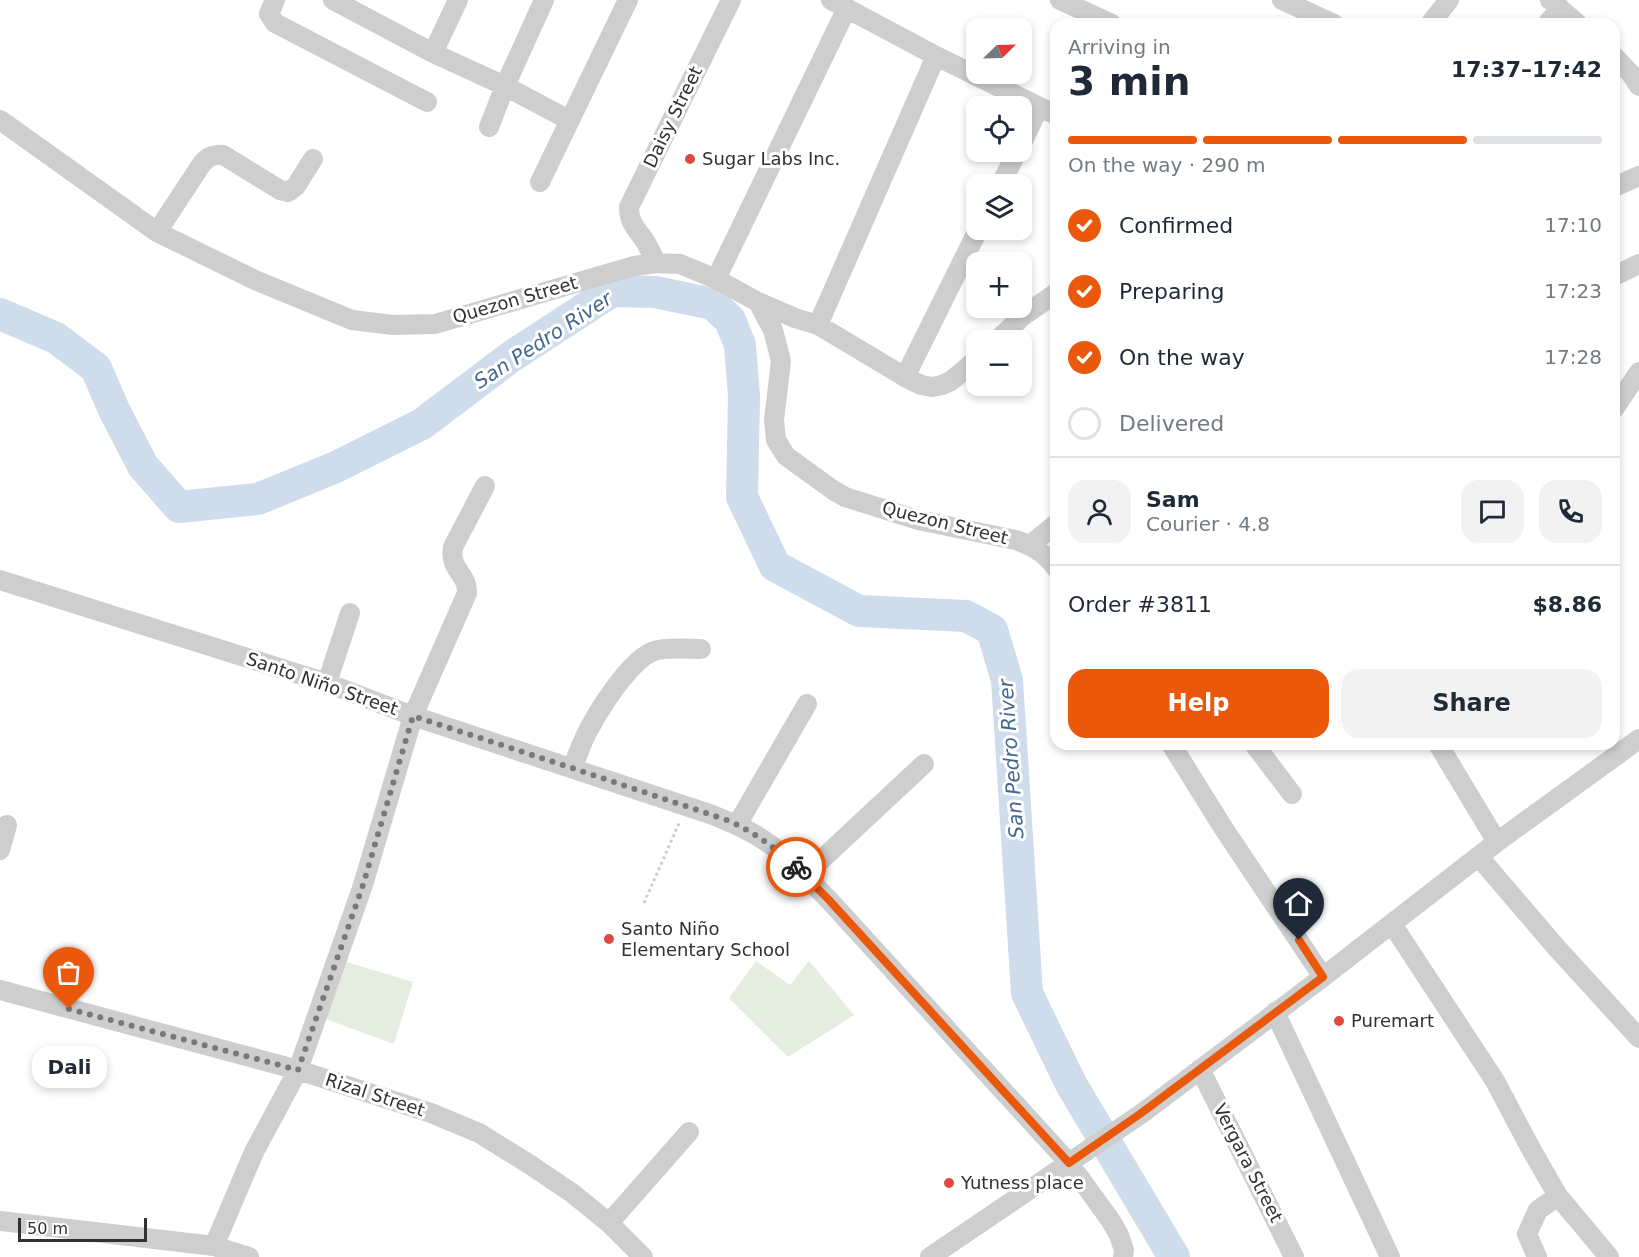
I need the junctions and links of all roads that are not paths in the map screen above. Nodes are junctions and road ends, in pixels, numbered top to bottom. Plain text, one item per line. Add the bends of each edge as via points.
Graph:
1 (275, 0) edge
2 (333, 0) edge
3 (458, 0) edge
4 (544, 0) edge
5 (628, 0) edge
6 (731, 0) edge
7 (1060, 0) edge
8 (1282, 0) edge
9 (1449, 0) edge
10 (839, 4) edge
11 (1555, 4) edge
12 (367, 8) edge
13 (1099, 18) edge
14 (1321, 18) edge
15 (1435, 18) edge
16 (1549, 18) edge
17 (1571, 18) edge
18 (433, 53) junction
19 (936, 56) junction
20 (1620, 63) edge
21 (505, 86) junction
22 (1639, 86) edge
23 (427, 102) dead end
24 (1048, 111) edge
25 (0, 120) edge
26 (569, 120) junction
27 (489, 127) dead end
28 (1032, 131) edge
29 (313, 159) dead end
30 (1639, 176) edge
31 (540, 182) dead end
32 (1620, 184) edge
33 (157, 232) junction
34 (973, 240) edge
35 (656, 262) junction
36 (1639, 264) edge
37 (1620, 273) edge
38 (716, 279) junction
39 (1050, 297) edge
40 (758, 302) junction
41 (818, 325) junction
42 (1008, 330) edge
43 (966, 368) edge
44 (1639, 372) edge
45 (904, 377) junction
46 (1620, 400) edge
47 (485, 486) dead end
48 (1050, 529) edge
49 (1030, 545) junction
50 (1050, 561) edge
51 (0, 580) edge
52 (350, 613) dead end
53 (701, 649) dead end
54 (327, 683) junction
55 (807, 704) dead end
56 (413, 716) junction
57 (1639, 739) edge
58 (1175, 750) edge
59 (1259, 750) edge
60 (1442, 750) edge
61 (924, 764) dead end
62 (572, 768) junction
63 (1292, 794) dead end
64 (7, 825) dead end
65 (737, 825) junction
66 (1497, 842) junction
67 (0, 850) edge
68 (1479, 857) junction
69 (804, 875) junction
70 (1392, 924) junction
71 (1323, 977) junction
72 (0, 990) edge
73 (1275, 1012) junction
74 (1639, 1038) edge
75 (1200, 1069) junction
76 (298, 1070) junction
77 (689, 1132) dead end
78 (1077, 1157) junction
79 (1558, 1196) junction
80 (0, 1221) edge
81 (609, 1223) junction
82 (214, 1246) junction
83 (249, 1257) edge
84 (643, 1257) edge
85 (930, 1257) edge
86 (1123, 1257) edge
87 (1294, 1257) edge
88 (1390, 1257) edge
89 (1537, 1257) edge
90 (1609, 1257) edge

1 - 23 street via 269,14 275,23
2 - 12 street
3 - 18 street
4 - 21 street
5 - 26 street
6 - 35 street, Daisy Street via 629,207 632,224
7 - 13 street
8 - 14 street
9 - 15 street
10 - 19 street
10 - 38 street
11 - 16 street
11 - 17 street
12 - 18 street
18 - 21 street
19 - 24 street
19 - 41 street
20 - 22 street
21 - 26 street
21 - 27 street
24 - 28 street
25 - 33 street, Quezon Street
26 - 31 street
29 - 33 street via 288,192 223,155 211,156
30 - 32 street
33 - 35 street, Quezon Street via 255,280 352,320 393,325 435,324
34 - 45 street
35 - 38 street, Quezon Street via 680,264
36 - 37 street
38 - 40 street, Quezon Street
39 - 42 street
40 - 41 street
40 - 49 street, Quezon Street via 773,330 781,361 774,420 776,440 786,456 845,497 918,520
41 - 45 street
43 - 45 street via 942,386 921,385
44 - 46 street
47 - 56 street via 453,547 454,563 467,585 467,593
48 - 49 street
49 - 50 street, Quezon Street
51 - 54 street, Santo Niño Street
52 - 54 street
53 - 62 street via 656,650 631,668 589,729
54 - 56 street, Santo Niño Street
55 - 65 street
56 - 62 street, Santo Niño Street
56 - 76 street via 363,885
57 - 66 street
58 - 71 street
59 - 63 street
60 - 66 street
61 - 69 street
62 - 65 street, Santo Niño Street
64 - 67 street
65 - 69 street, Santo Niño Street via 769,843
66 - 68 street
68 - 70 street
68 - 74 street
69 - 78 street, Santo Niño Street
70 - 71 street
70 - 79 street via 1496,1081
71 - 73 street
72 - 76 street, Rizal Street
73 - 75 street
73 - 88 street
75 - 78 street
75 - 87 street, Vergara Street
76 - 81 street, Rizal Street via 431,1113 478,1133 572,1193
76 - 82 street via 254,1152
77 - 81 street
78 - 85 street
78 - 86 street, Santo Niño Street via 1119,1235
79 - 89 street via 1538,1210 1527,1234
79 - 90 street
80 - 82 street
81 - 84 street, Rizal Street
82 - 83 street

